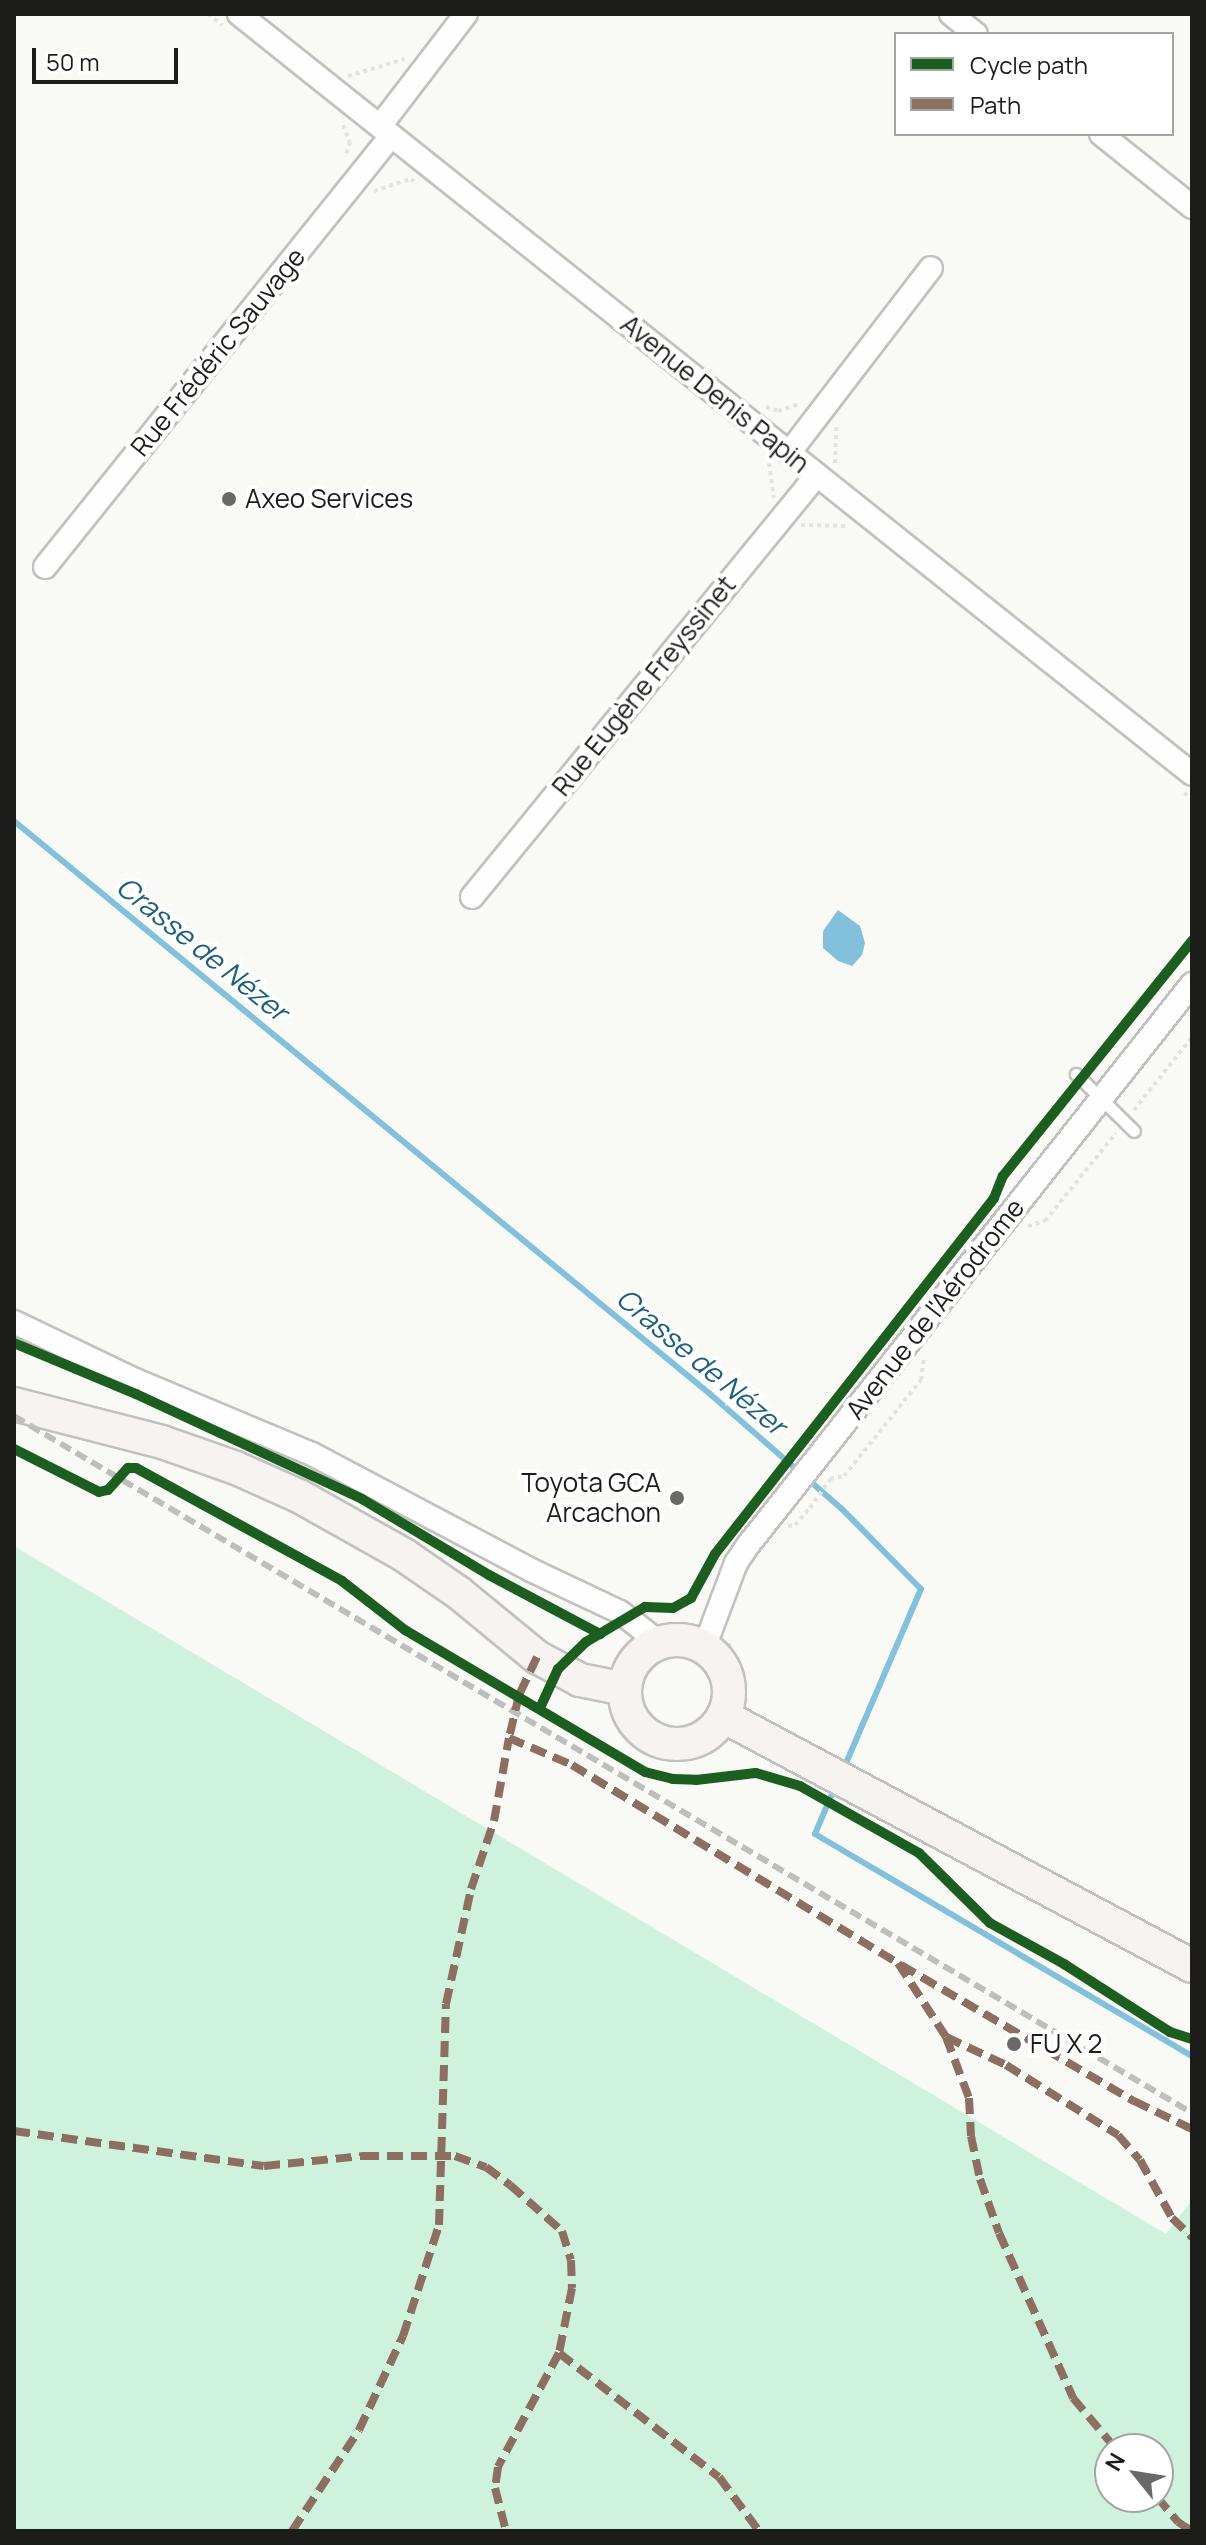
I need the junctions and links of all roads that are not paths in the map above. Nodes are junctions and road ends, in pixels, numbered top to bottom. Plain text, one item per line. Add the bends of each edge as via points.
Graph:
1 (466, 14) edge
2 (951, 14) edge
3 (232, 21) edge
4 (974, 32) edge
5 (385, 131) junction
6 (1103, 136) edge
7 (1192, 207) edge
8 (931, 268) dead end
9 (789, 453) junction
10 (817, 475) junction
11 (45, 567) dead end
12 (1186, 782) edge
13 (472, 897) dead end
14 (1192, 984) edge
15 (1076, 1074) dead end
16 (1102, 1098) junction
17 (1134, 1131) dead end
18 (14, 1322) edge
19 (14, 1404) edge
20 (660, 1643) junction
21 (721, 1646) junction
22 (625, 1689) junction
23 (723, 1716) junction
24 (1192, 1966) edge

1 - 5 street, Rue Frédéric Sauvage
2 - 4 street
3 - 5 street, Avenue Denis Papin
5 - 9 street, Avenue Denis Papin
5 - 11 street, Rue Frédéric Sauvage via 356,180
6 - 7 street
8 - 9 street
9 - 10 street, Avenue Denis Papin
10 - 12 street, Avenue Denis Papin
10 - 13 street, Rue Eugène Freyssinet
14 - 16 street, Avenue de l'Aérodrome
15 - 16 lane
16 - 17 lane
16 - 21 street, Avenue de l'Aérodrome via 736,1563
18 - 20 street via 135,1380 312,1454 620,1612
19 - 22 main road via 162,1442 299,1496 404,1555 558,1669 580,1680
20 - 21 main road
20 - 22 main road via 635,1660
21 - 23 main road via 716,1658 728,1686
22 - 23 main road via 634,1723 663,1743 697,1740
23 - 24 main road

